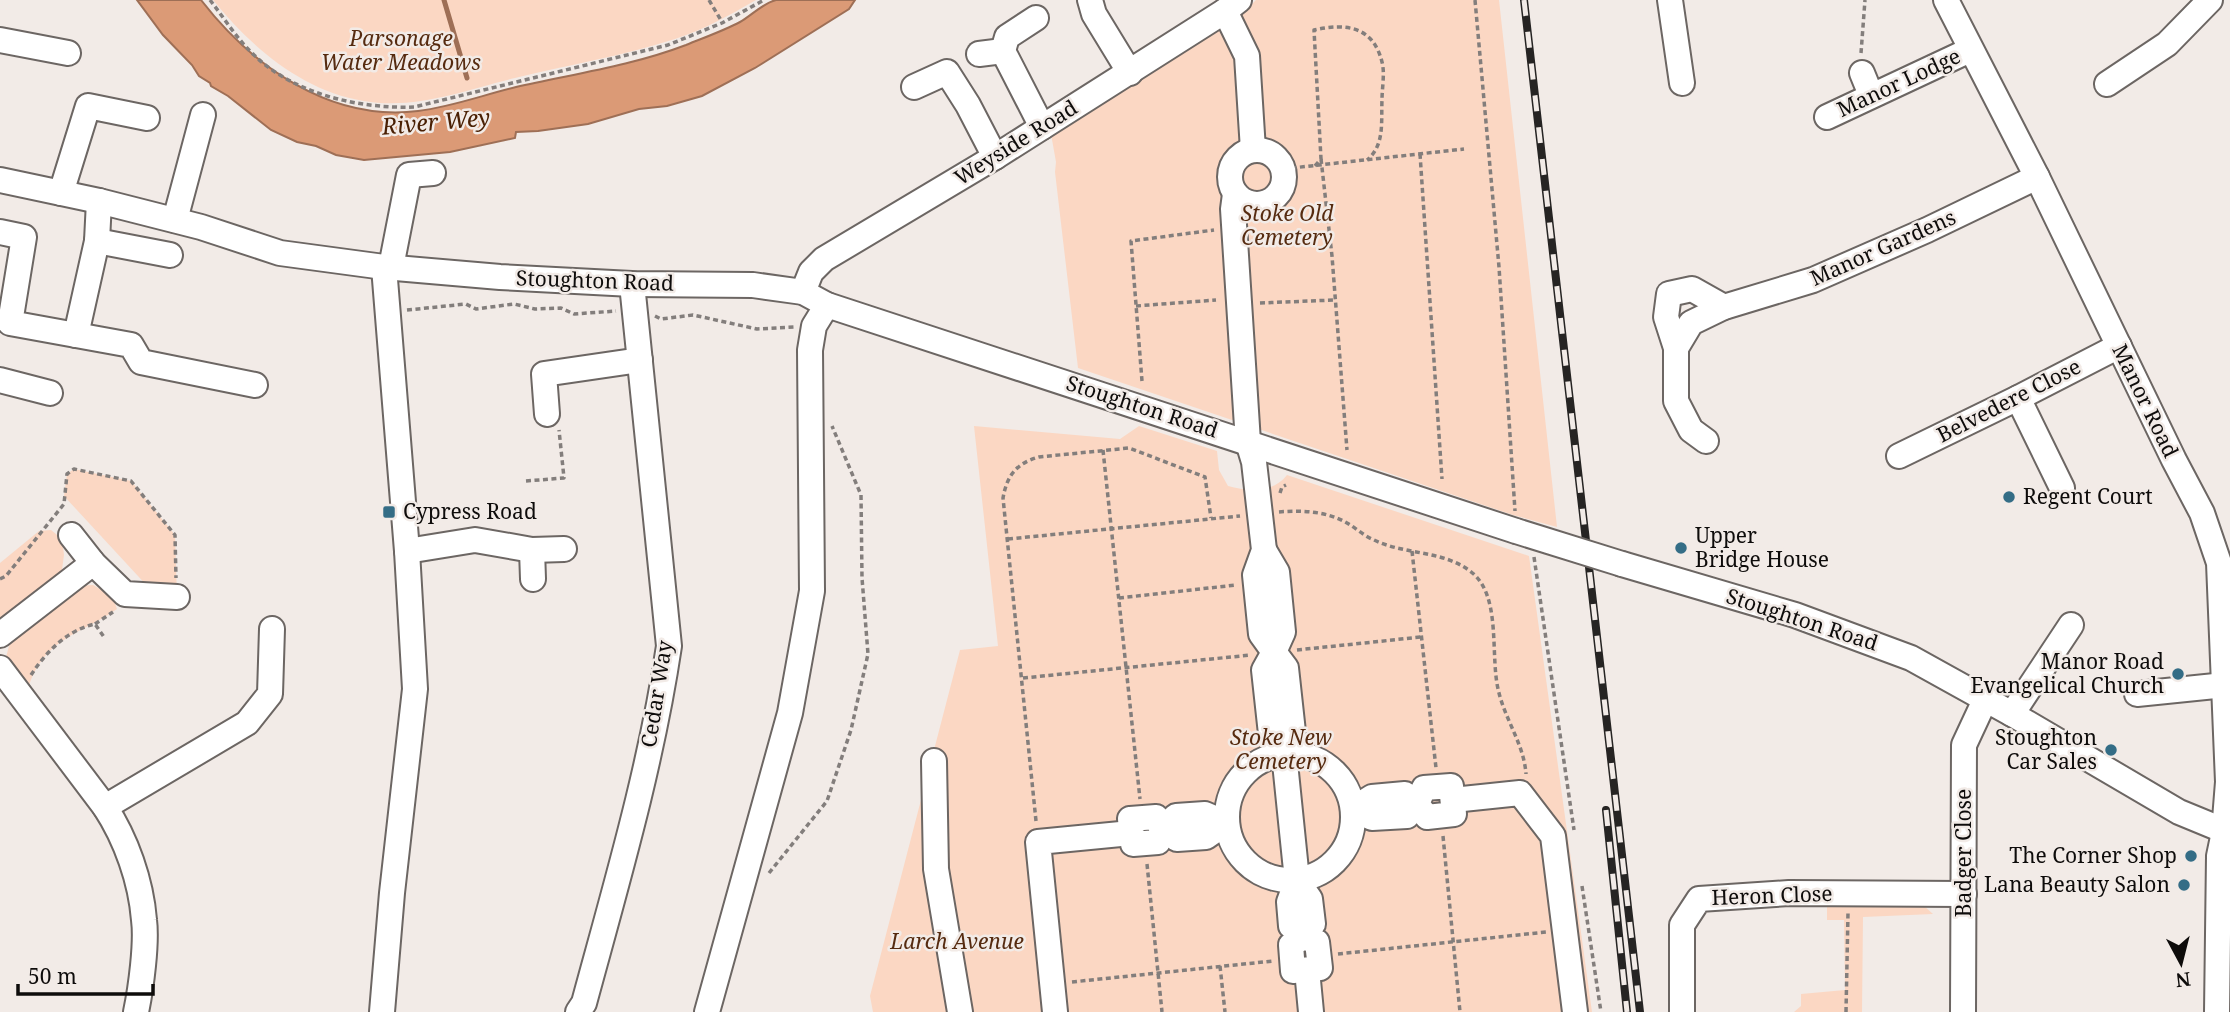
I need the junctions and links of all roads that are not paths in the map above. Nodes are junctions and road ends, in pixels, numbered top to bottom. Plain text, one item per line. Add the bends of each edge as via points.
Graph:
1 (1090, 0) edge
2 (1670, 0) edge
3 (1946, 0) edge
4 (2210, 0) edge
5 (1232, 6) edge
6 (1036, 18) dead end
7 (0, 40) edge
8 (1970, 50) junction
9 (68, 53) dead end
10 (1130, 73) junction
11 (1682, 83) dead end
12 (2107, 84) dead end
13 (914, 87) dead end
14 (202, 115) dead end
15 (1827, 117) dead end
16 (147, 118) dead end
17 (1042, 127) junction
18 (1254, 149) junction
19 (995, 157) junction
20 (433, 173) dead end
21 (2037, 177) junction
22 (0, 180) edge
23 (61, 193) junction
24 (1236, 194) junction
25 (99, 201) junction
26 (175, 220) junction
27 (0, 232) edge
28 (97, 241) junction
29 (170, 255) dead end
30 (388, 267) junction
31 (632, 284) junction
32 (803, 292) junction
33 (827, 305) junction
34 (1724, 307) junction
35 (76, 335) junction
36 (2119, 345) junction
37 (1675, 348) junction
38 (640, 360) junction
39 (0, 380) edge
40 (255, 385) dead end
41 (50, 393) dead end
42 (2018, 398) junction
43 (547, 414) road end
44 (1706, 441) dead end
45 (1248, 442) junction
46 (1899, 456) dead end
47 (2062, 488) dead end
48 (71, 535) dead end
49 (564, 549) dead end
50 (532, 550) junction
51 (1264, 550) junction
52 (407, 551) junction
53 (93, 563) junction
54 (533, 579) dead end
55 (177, 597) road end
56 (2071, 625) dead end
57 (272, 629) dead end
58 (0, 635) edge
59 (1274, 652) junction
60 (0, 668) edge
61 (2225, 685) junction
62 (2137, 694) dead end
63 (1985, 700) junction
64 (2012, 714) junction
65 (1284, 753) junction
66 (934, 761) dead end
67 (105, 807) junction
68 (1353, 809) junction
69 (1226, 823) junction
70 (2227, 832) edge
71 (1297, 880) junction
72 (1964, 894) junction
73 (136, 1012) edge
74 (382, 1012) edge
75 (578, 1012) edge
76 (707, 1012) edge
77 (960, 1012) edge
78 (1055, 1012) edge
79 (1311, 1012) edge
80 (1575, 1012) edge
81 (1682, 1012) edge
82 (1963, 1012) edge
83 (2217, 1012) edge

1 - 10 street
2 - 11 street
3 - 8 street, Manor Road
4 - 12 street via 2166,44
5 - 10 street, Weyside Road
5 - 18 street via 1247,56
6 - 17 street via 991,53
7 - 9 street
8 - 15 street, Manor Lodge via 1866,84
8 - 21 street, Manor Road
10 - 17 street, Weyside Road
13 - 19 street via 947,72
14 - 26 street
16 - 23 street via 88,106
17 - 19 street, Weyside Road
18 - 24 street via 1244,152 1232,166 1231,185
18 - 24 street via 1278,158 1283,169 1281,191 1268,202 1250,203
19 - 32 street, Weyside Road via 824,259 810,272
20 - 30 street via 409,175
21 - 34 street, Manor Gardens via 1813,280
21 - 36 street, Manor Road
22 - 23 street, Stoughton Road
23 - 25 street, Stoughton Road
24 - 45 street via 1228,302
25 - 26 street, Stoughton Road
25 - 28 street
26 - 30 street, Stoughton Road via 280,253
27 - 35 street via 24,237 10,323
28 - 29 street
28 - 35 street
30 - 31 street, Stoughton Road
30 - 52 street via 387,312
31 - 32 street, Stoughton Road via 753,285
31 - 38 street, Cedar Way
32 - 33 street, Stoughton Road
33 - 45 street, Stoughton Road
33 - 76 street via 814,326 810,350 812,591 790,713
34 - 37 street, Manor Gardens via 1691,323
34 - 37 street via 1692,289 1669,294 1666,317
35 - 40 street via 131,345 141,362
36 - 42 street, Belvedere Close
36 - 61 street, Manor Road via 2202,513 2219,563
37 - 44 street via 1676,401 1691,430
38 - 43 street via 544,374
38 - 75 street, Cedar Way via 669,646 637,804
39 - 41 street
42 - 46 street, Belvedere Close
42 - 47 street
45 - 51 street
45 - 63 street, Stoughton Road, bridge via 1517,531 1795,614 1911,658
48 - 53 street
49 - 50 street
50 - 52 street via 475,540
50 - 54 street
51 - 59 street via 1277,572 1280,596 1283,632
51 - 59 street via 1255,575 1261,634
52 - 74 street via 415,689
53 - 55 street via 125,594
53 - 58 street
56 - 64 street
57 - 67 street via 270,694 247,723
59 - 65 street via 1286,668 1293,733
60 - 67 street
61 - 62 street
61 - 70 street, Manor Road
63 - 64 street, Stoughton Road
63 - 72 street, Badger Close via 1964,745
64 - 70 street, Stoughton Road via 2179,812
65 - 68 street via 1316,758 1334,771 1347,789
65 - 69 street via 1257,762 1243,773 1230,796
65 - 71 street
66 - 77 street via 936,869
67 - 73 street via 134,869 145,920
68 - 71 street via 1353,829 1346,848 1317,875
68 - 80 street via 1372,818 1407,816 1417,804 1427,817 1444,801 1520,793 1553,836
69 - 71 street via 1242,860 1268,876
69 - 78 street via 1206,837 1177,839 1145,831 1038,842
70 - 83 street, Manor Road via 2219,856
71 - 79 street via 1310,899 1313,923 1305,955
72 - 81 street, Heron Close via 1789,893 1699,899 1682,925
72 - 82 street, Badger Close

